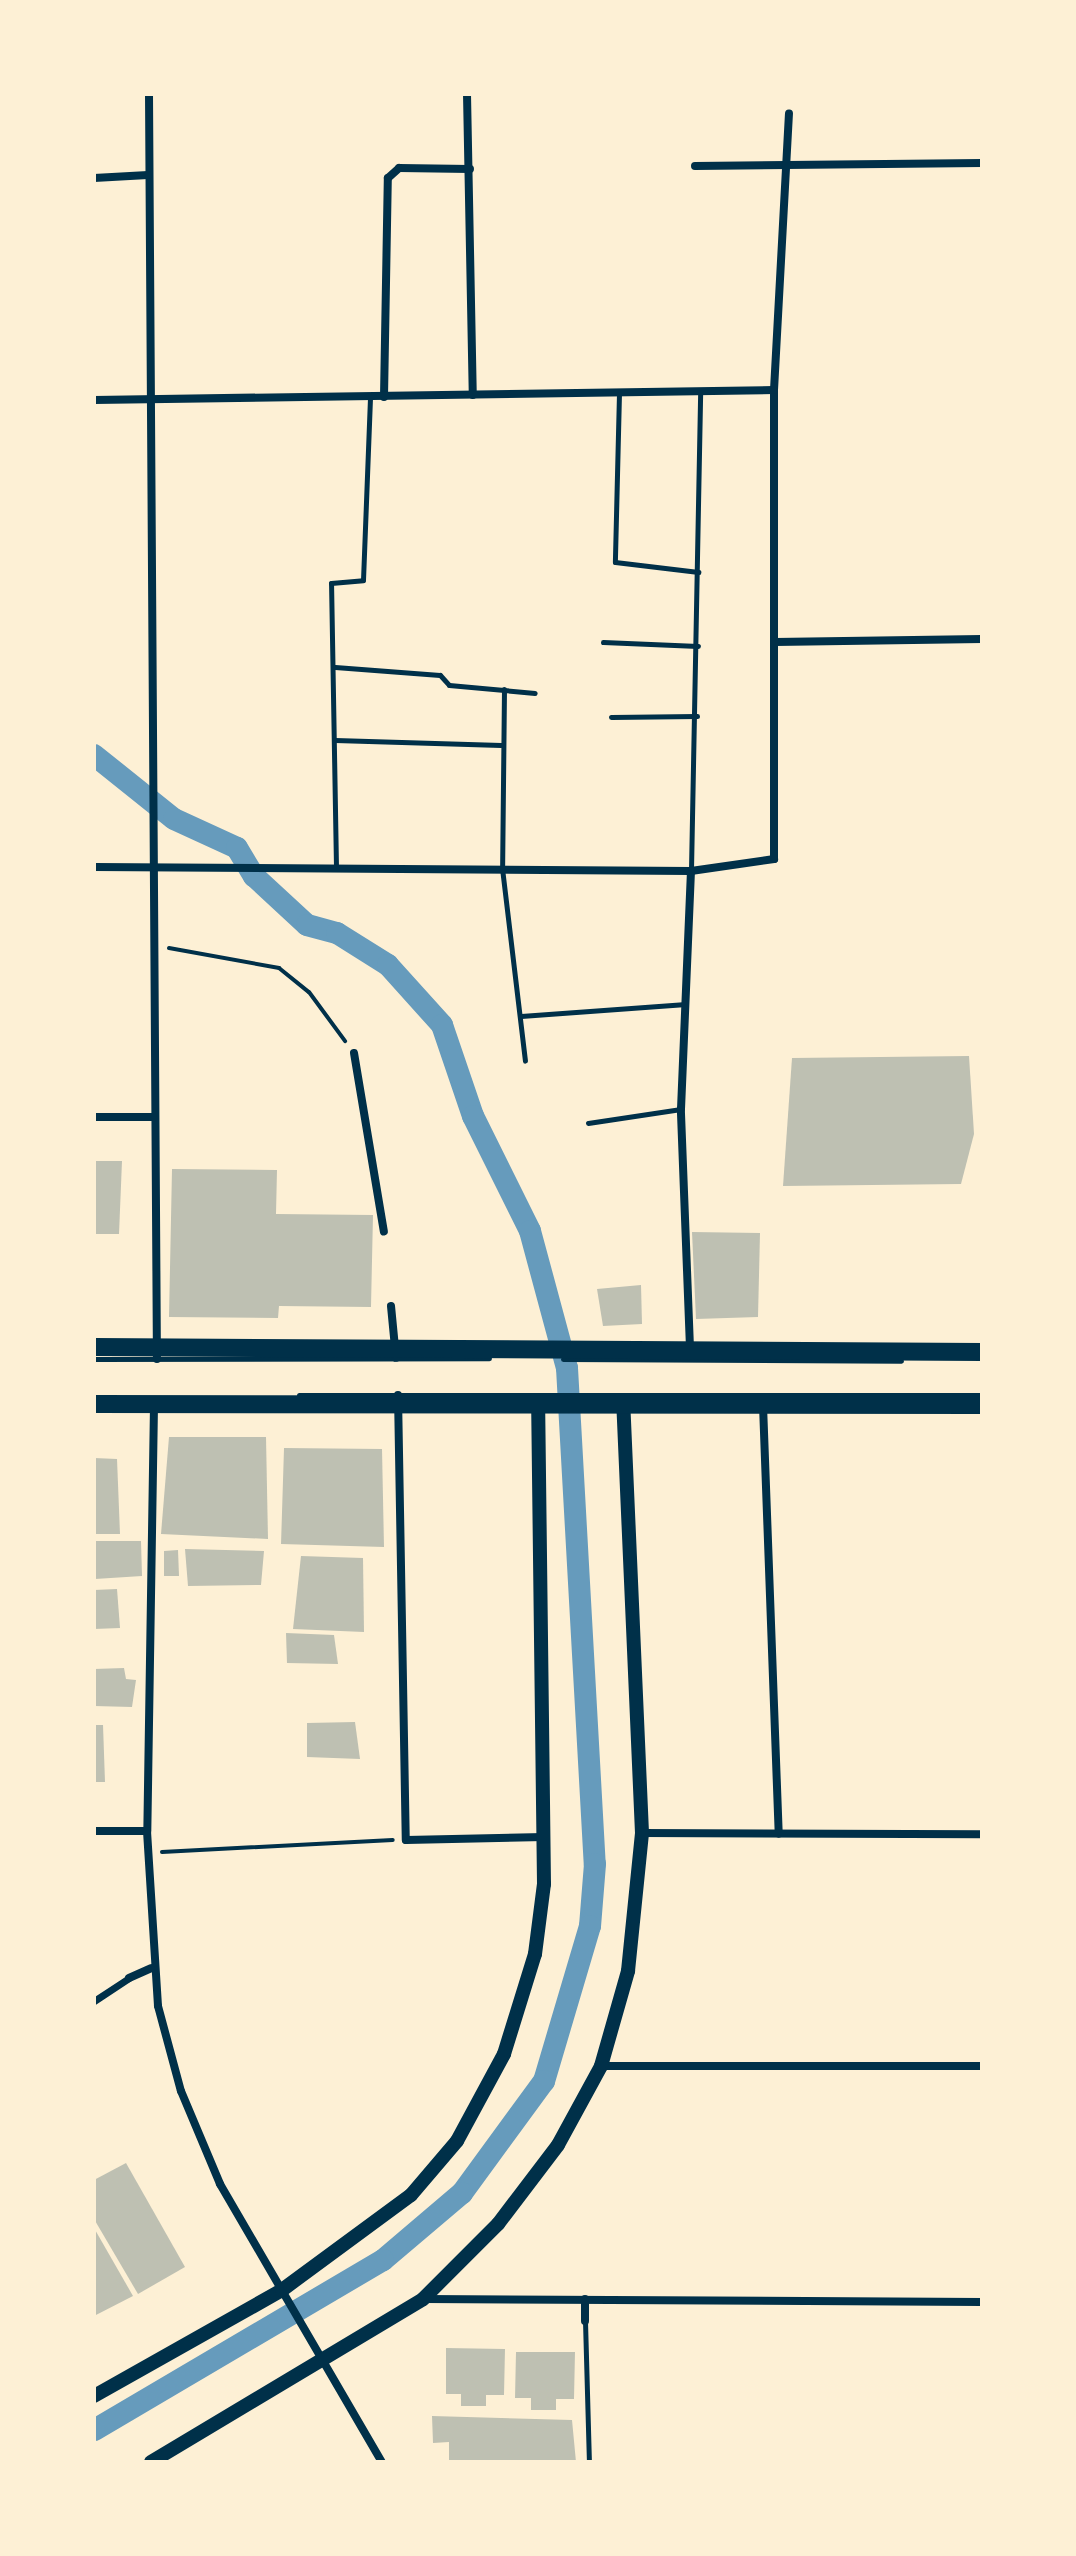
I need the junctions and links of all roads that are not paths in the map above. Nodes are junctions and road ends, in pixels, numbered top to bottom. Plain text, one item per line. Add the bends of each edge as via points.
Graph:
1 (149, 94) edge
2 (467, 94) edge
3 (789, 113) dead end
4 (982, 163) edge
5 (695, 166) dead end
6 (785, 167) junction
7 (470, 169) junction
8 (148, 175) junction
9 (94, 178) edge
10 (774, 390) junction
11 (700, 391) junction
12 (619, 393) junction
13 (473, 395) junction
14 (370, 397) junction
15 (384, 397) junction
16 (94, 400) edge
17 (146, 400) junction
18 (698, 572) junction
19 (982, 639) edge
20 (603, 642) dead end
21 (775, 642) junction
22 (698, 646) junction
23 (335, 667) junction
24 (504, 689) junction
25 (535, 693) dead end
26 (697, 716) junction
27 (611, 717) dead end
28 (335, 740) junction
29 (501, 745) junction
30 (151, 865) junction
31 (94, 867) edge
32 (336, 867) junction
33 (502, 868) junction
34 (691, 871) junction
35 (683, 1004) junction
36 (521, 1016) junction
37 (354, 1053) road end
38 (525, 1061) dead end
39 (681, 1109) junction
40 (94, 1117) edge
41 (153, 1117) junction
42 (588, 1123) dead end
43 (384, 1232) dead end
44 (391, 1306) dead end
45 (94, 1347) edge
46 (690, 1348) junction
47 (157, 1352) junction
48 (982, 1352) edge
49 (395, 1353) junction
50 (623, 1354) junction
51 (94, 1359) edge
52 (982, 1361) edge
53 (982, 1395) edge
54 (94, 1396) edge
55 (399, 1399) junction
56 (154, 1400) junction
57 (541, 1401) junction
58 (619, 1401) junction
59 (94, 1404) edge
60 (763, 1404) junction
61 (982, 1405) edge
62 (94, 1831) edge
63 (147, 1831) junction
64 (642, 1833) junction
65 (779, 1834) junction
66 (982, 1834) edge
67 (545, 1837) junction
68 (151, 1968) junction
69 (129, 1978) joint
70 (94, 2001) edge
71 (601, 2066) junction
72 (982, 2066) edge
73 (284, 2295) junction
74 (423, 2299) junction
75 (585, 2299) junction
76 (982, 2302) edge
77 (585, 2321) joint
78 (318, 2357) junction
79 (94, 2396) edge
80 (151, 2462) edge
81 (382, 2462) edge
82 (589, 2462) edge

1 - 8 street
2 - 7 street
3 - 6 street
4 - 6 street
5 - 6 street
6 - 10 street
7 - 13 street
7 - 15 street via 399,168 388,178
8 - 9 street
8 - 17 street
10 - 11 street
10 - 21 street
11 - 12 street
11 - 18 lane
12 - 13 street
12 - 18 lane via 615,562
13 - 15 street
14 - 15 street
14 - 17 street
14 - 23 lane via 363,580 331,583
16 - 17 street
17 - 30 street
18 - 22 lane
19 - 21 street
20 - 22 lane
21 - 34 street via 774,859
22 - 26 lane
23 - 24 lane via 440,675 449,685
23 - 28 lane
24 - 25 lane
24 - 29 lane
26 - 27 lane
26 - 34 lane
28 - 29 lane
28 - 32 lane
29 - 33 lane
30 - 31 street
30 - 32 street
30 - 41 street
32 - 33 street
33 - 34 street
33 - 36 lane
34 - 35 street
35 - 36 lane
35 - 39 street
36 - 38 lane
37 - 43 street
39 - 42 lane
39 - 46 street
40 - 41 street
41 - 47 street
44 - 49 street
45 - 47 main road
46 - 48 main road
46 - 50 main road
47 - 49 main road
47 - 51 lane
49 - 50 main road
50 - 52 lane
53 - 58 lane
54 - 56 lane
55 - 56 main road
55 - 57 main road
55 - 67 street via 406,1840
56 - 59 main road
56 - 63 street
57 - 58 main road
57 - 67 street
58 - 60 main road
58 - 64 street
60 - 61 main road
60 - 65 street
62 - 63 street
63 - 68 street
64 - 65 street
64 - 71 street via 628,1971
65 - 66 street
67 - 73 street via 535,1954 504,2054 457,2141 411,2195
68 - 69 street
68 - 73 street via 181,2091 220,2184
69 - 70 street
71 - 72 street
71 - 74 street via 558,2145 498,2224
73 - 78 street
73 - 79 street
74 - 75 street
74 - 78 street
75 - 76 street
75 - 77 street
77 - 82 lane
78 - 80 street
78 - 81 street

